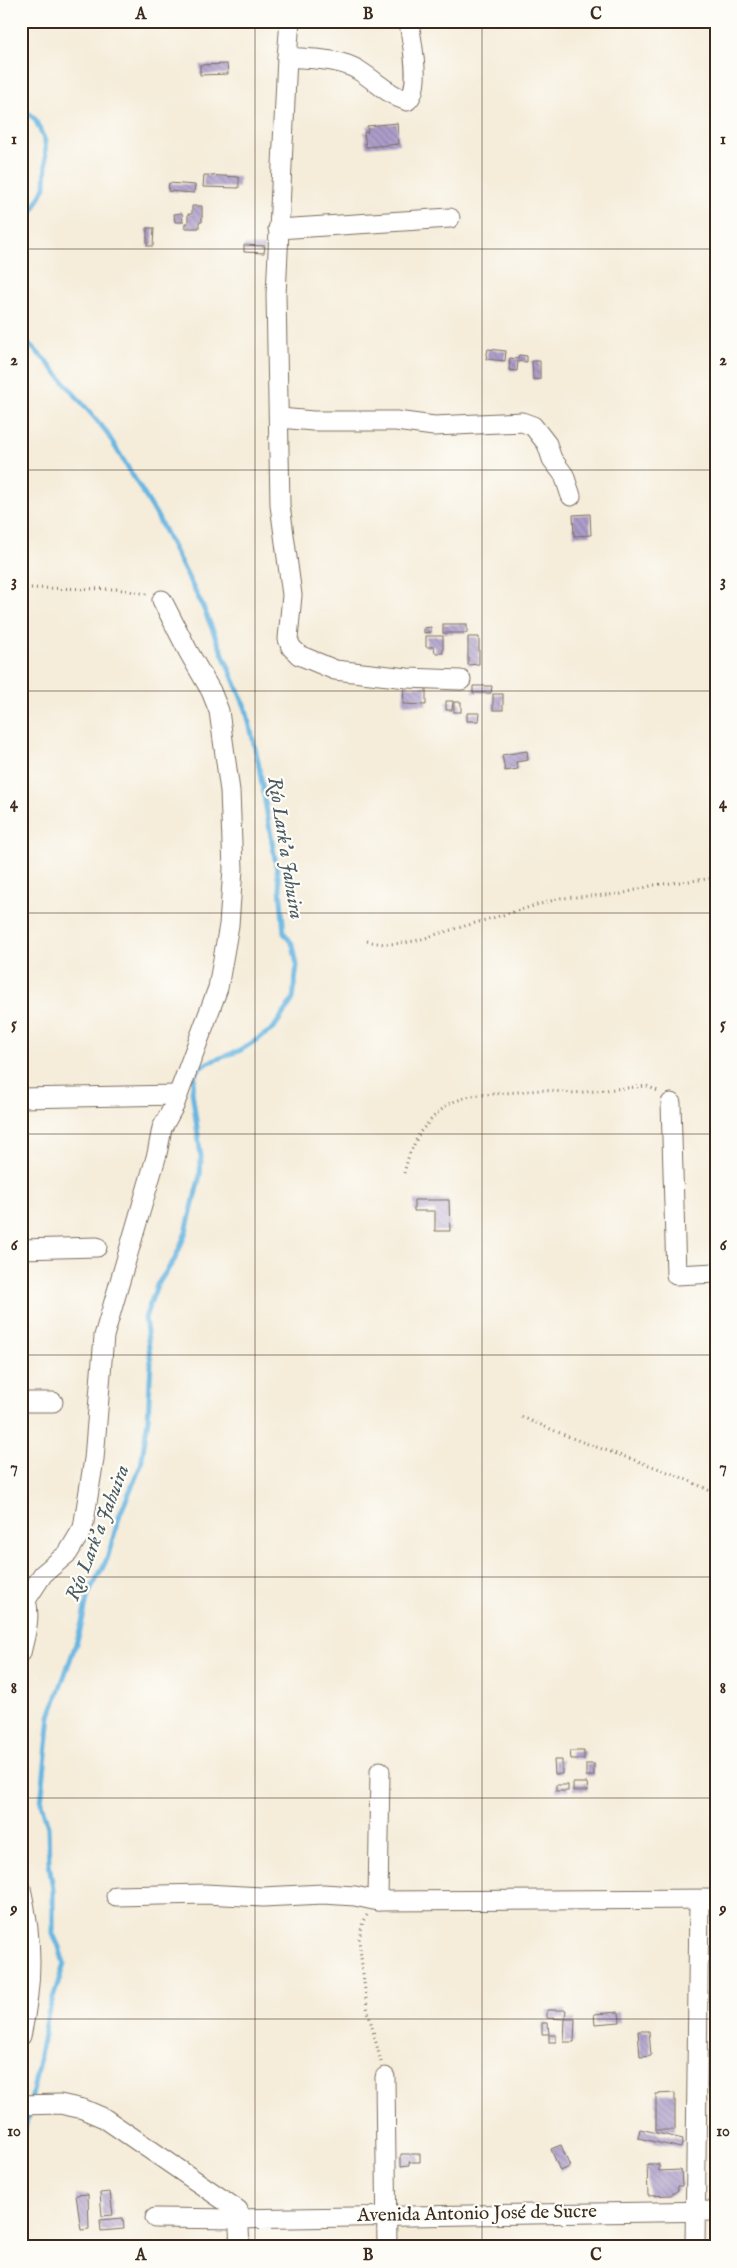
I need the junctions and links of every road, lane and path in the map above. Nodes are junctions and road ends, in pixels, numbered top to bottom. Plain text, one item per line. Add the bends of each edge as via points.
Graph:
1 (290, 21) edge
2 (409, 21) edge
3 (286, 58) junction
4 (450, 218) dead end
5 (278, 229) junction
6 (280, 418) junction
7 (571, 496) dead end
8 (21, 588) edge
9 (162, 600) joint
10 (461, 680) dead end
11 (716, 878) edge
12 (367, 941) dead end
13 (178, 1095) junction
14 (21, 1098) edge
15 (671, 1103) joint
16 (404, 1173) dead end
17 (97, 1247) dead end
18 (21, 1249) edge
19 (716, 1273) edge
20 (21, 1402) edge
21 (53, 1402) dead end
22 (522, 1417) dead end
23 (716, 1494) edge
24 (24, 1598) edge
25 (21, 1653) edge
26 (380, 1770) dead end
27 (116, 1896) dead end
28 (22, 1899) edge
29 (707, 1900) edge
30 (378, 1901) junction
31 (21, 2036) edge
32 (385, 2077) joint
33 (21, 2105) edge
34 (716, 2211) edge
35 (696, 2212) junction
36 (385, 2215) junction
37 (155, 2218) dead end
38 (239, 2219) junction
39 (240, 2247) edge
40 (387, 2247) edge
41 (695, 2247) edge

1 - 3 street
2 - 3 street via 415,58 414,88 412,97 406,101 396,98 356,68 334,62
3 - 5 street
4 - 5 street
5 - 6 street via 276,295
6 - 7 street via 434,426 522,422 533,426 547,444
6 - 10 street via 280,505 292,595 288,639 291,647 308,659 335,670
8 - 9 path via 116,589 142,592
9 - 13 street via 219,711 230,791 233,869 229,924 218,988
11 - 12 path via 654,885 621,894 561,898 415,942 382,945
13 - 14 street
13 - 24 street via 162,1128 104,1336 94,1459 83,1528 68,1553 43,1574
15 - 16 path via 662,1093 647,1086 574,1093 541,1090 470,1096 450,1103 420,1132 408,1155
15 - 19 street via 676,1275
17 - 18 street
20 - 21 street
22 - 23 path via 691,1480
24 - 25 street via 29,1610
26 - 30 street
27 - 30 street via 323,1894
28 - 31 street via 32,1965
29 - 30 street
29 - 35 street
30 - 32 path via 363,1921 360,1940 367,2007
32 - 36 street
33 - 38 street via 60,2104 104,2118 238,2210
34 - 35 street, Avenida Antonio José de Sucre
35 - 36 street, Avenida Antonio José de Sucre
35 - 41 street
36 - 38 street, Avenida Antonio José de Sucre
36 - 40 street
37 - 38 street, Avenida Antonio José de Sucre
38 - 39 street

